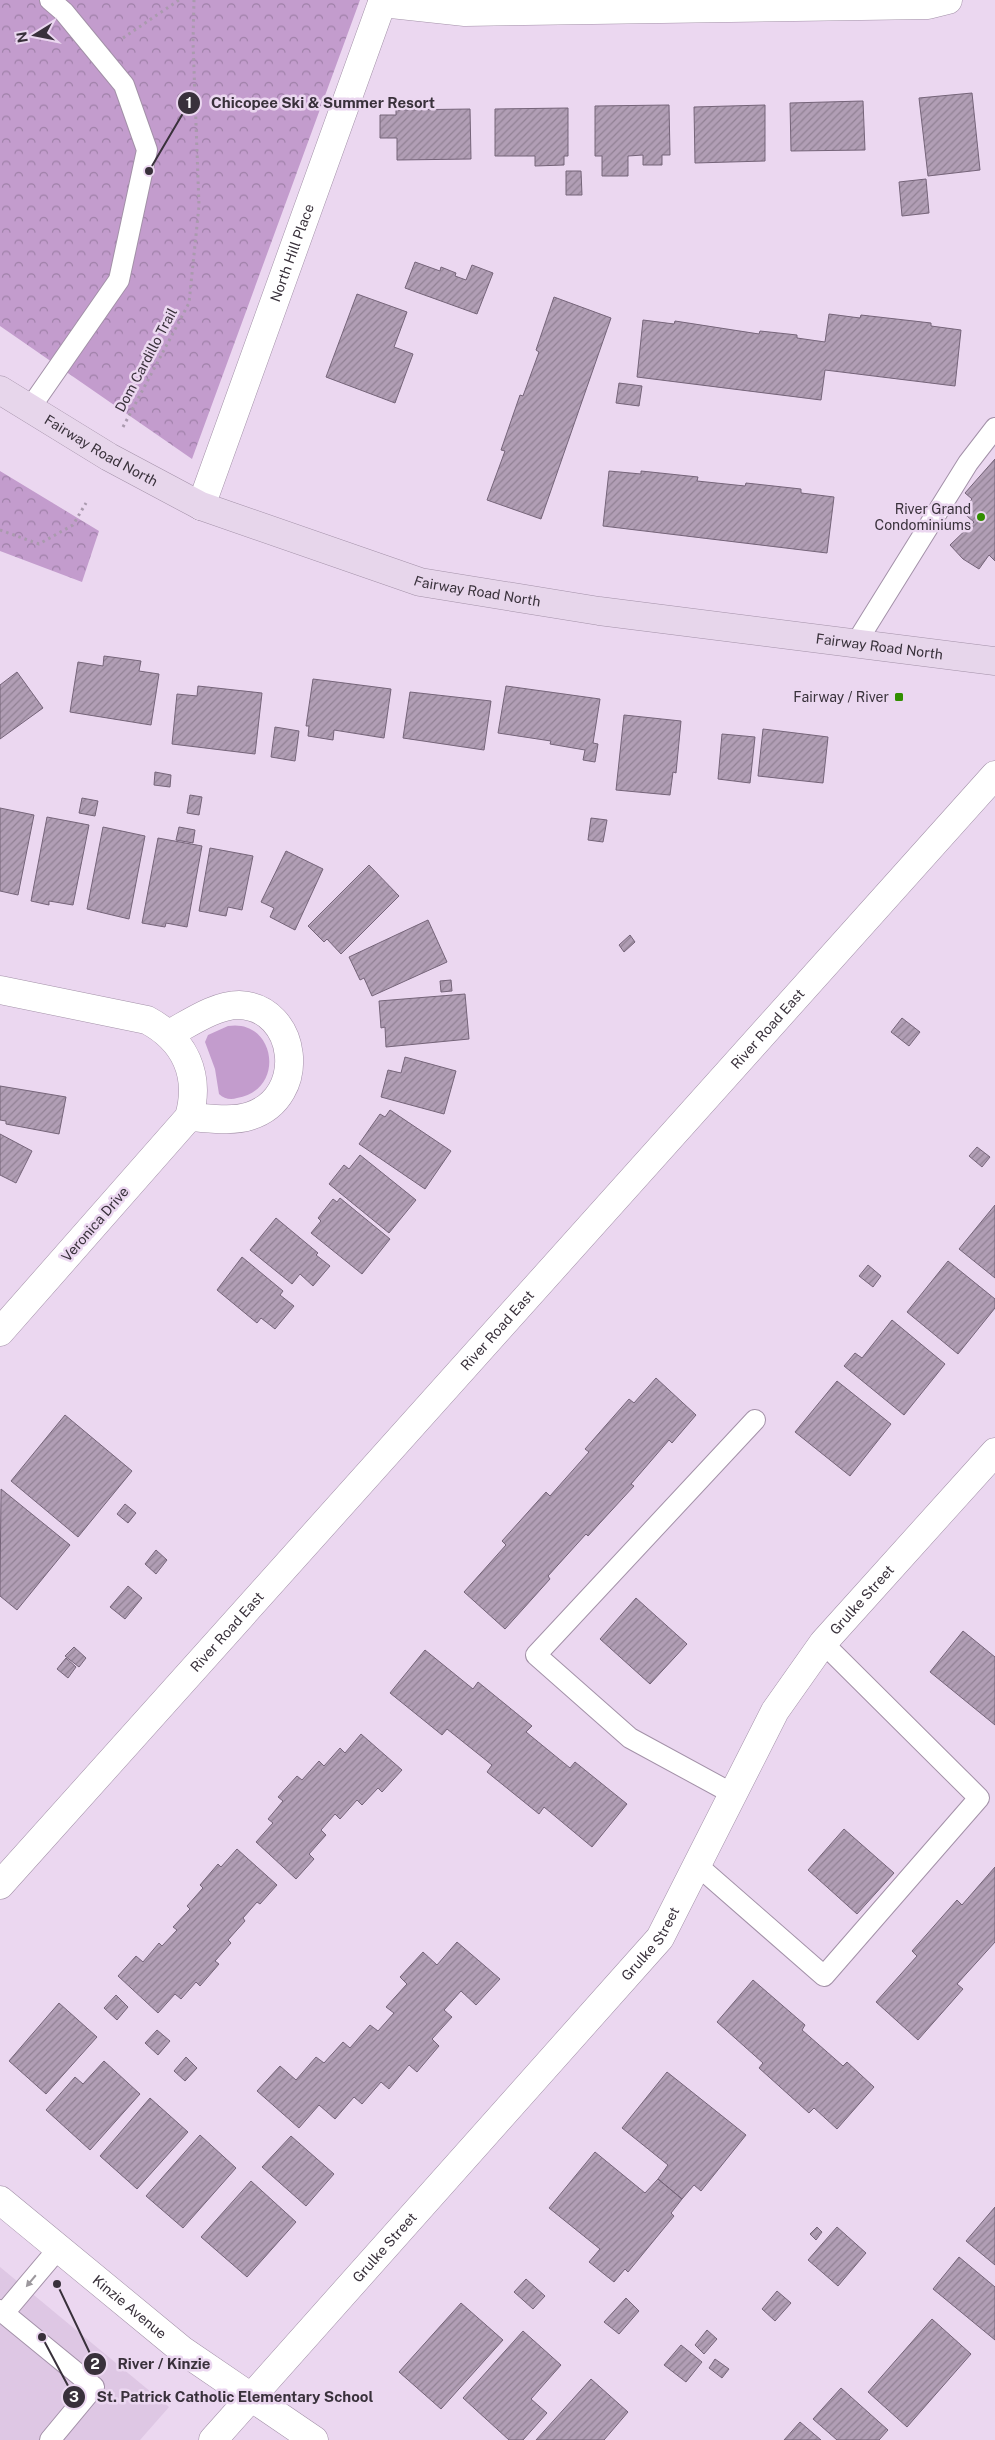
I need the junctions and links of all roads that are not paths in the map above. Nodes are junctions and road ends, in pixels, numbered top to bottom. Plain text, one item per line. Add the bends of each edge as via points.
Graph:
1 (50, 0) edge
2 (948, 0) edge
3 (383, 1) edge
4 (0, 390) edge
5 (30, 408) junction
6 (995, 428) edge
7 (200, 506) junction
8 (856, 643) junction
9 (995, 661) edge
10 (995, 775) edge
11 (0, 990) edge
12 (169, 1034) junction
13 (189, 1117) junction
14 (0, 1332) edge
15 (756, 1420) dead end
16 (995, 1452) edge
17 (823, 1643) junction
18 (733, 1794) junction
19 (697, 1864) junction
20 (0, 1885) edge
21 (0, 2200) edge
22 (58, 2249) junction
23 (2, 2312) edge
24 (251, 2397) junction
25 (50, 2440) edge
26 (213, 2440) edge
27 (314, 2440) edge

1 - 5 lane via 64,12 124,85 148,150 119,280
2 - 3 street via 918,5 465,12
3 - 7 street, North Hill Place
4 - 5 main road, Fairway Road North
5 - 7 main road, Fairway Road North via 109,457
6 - 8 lane via 968,463
7 - 8 main road, Fairway Road North via 420,582 599,611
8 - 9 main road, Fairway Road North
10 - 20 street, River Road East
11 - 12 street via 148,1020
12 - 13 street via 185,1056 191,1072 193,1104
12 - 13 street via 222,1008 241,1005 267,1015 277,1023 286,1044 287,1081 283,1092 266,1109 241,1119
13 - 14 street, Veronica Drive
15 - 18 lane via 536,1656 630,1738
16 - 17 street, Grulke Street
17 - 18 street, Grulke Street via 775,1711
17 - 19 lane via 979,1798 824,1976
18 - 19 street, Grulke Street
19 - 24 street, Grulke Street via 660,1938
21 - 22 street, Kinzie Avenue
22 -> 23 lane
22 - 24 street, Kinzie Avenue via 182,2350
23 - 25 lane via 94,2387
24 - 26 street, Grulke Street
24 - 27 street, Kinzie Avenue

